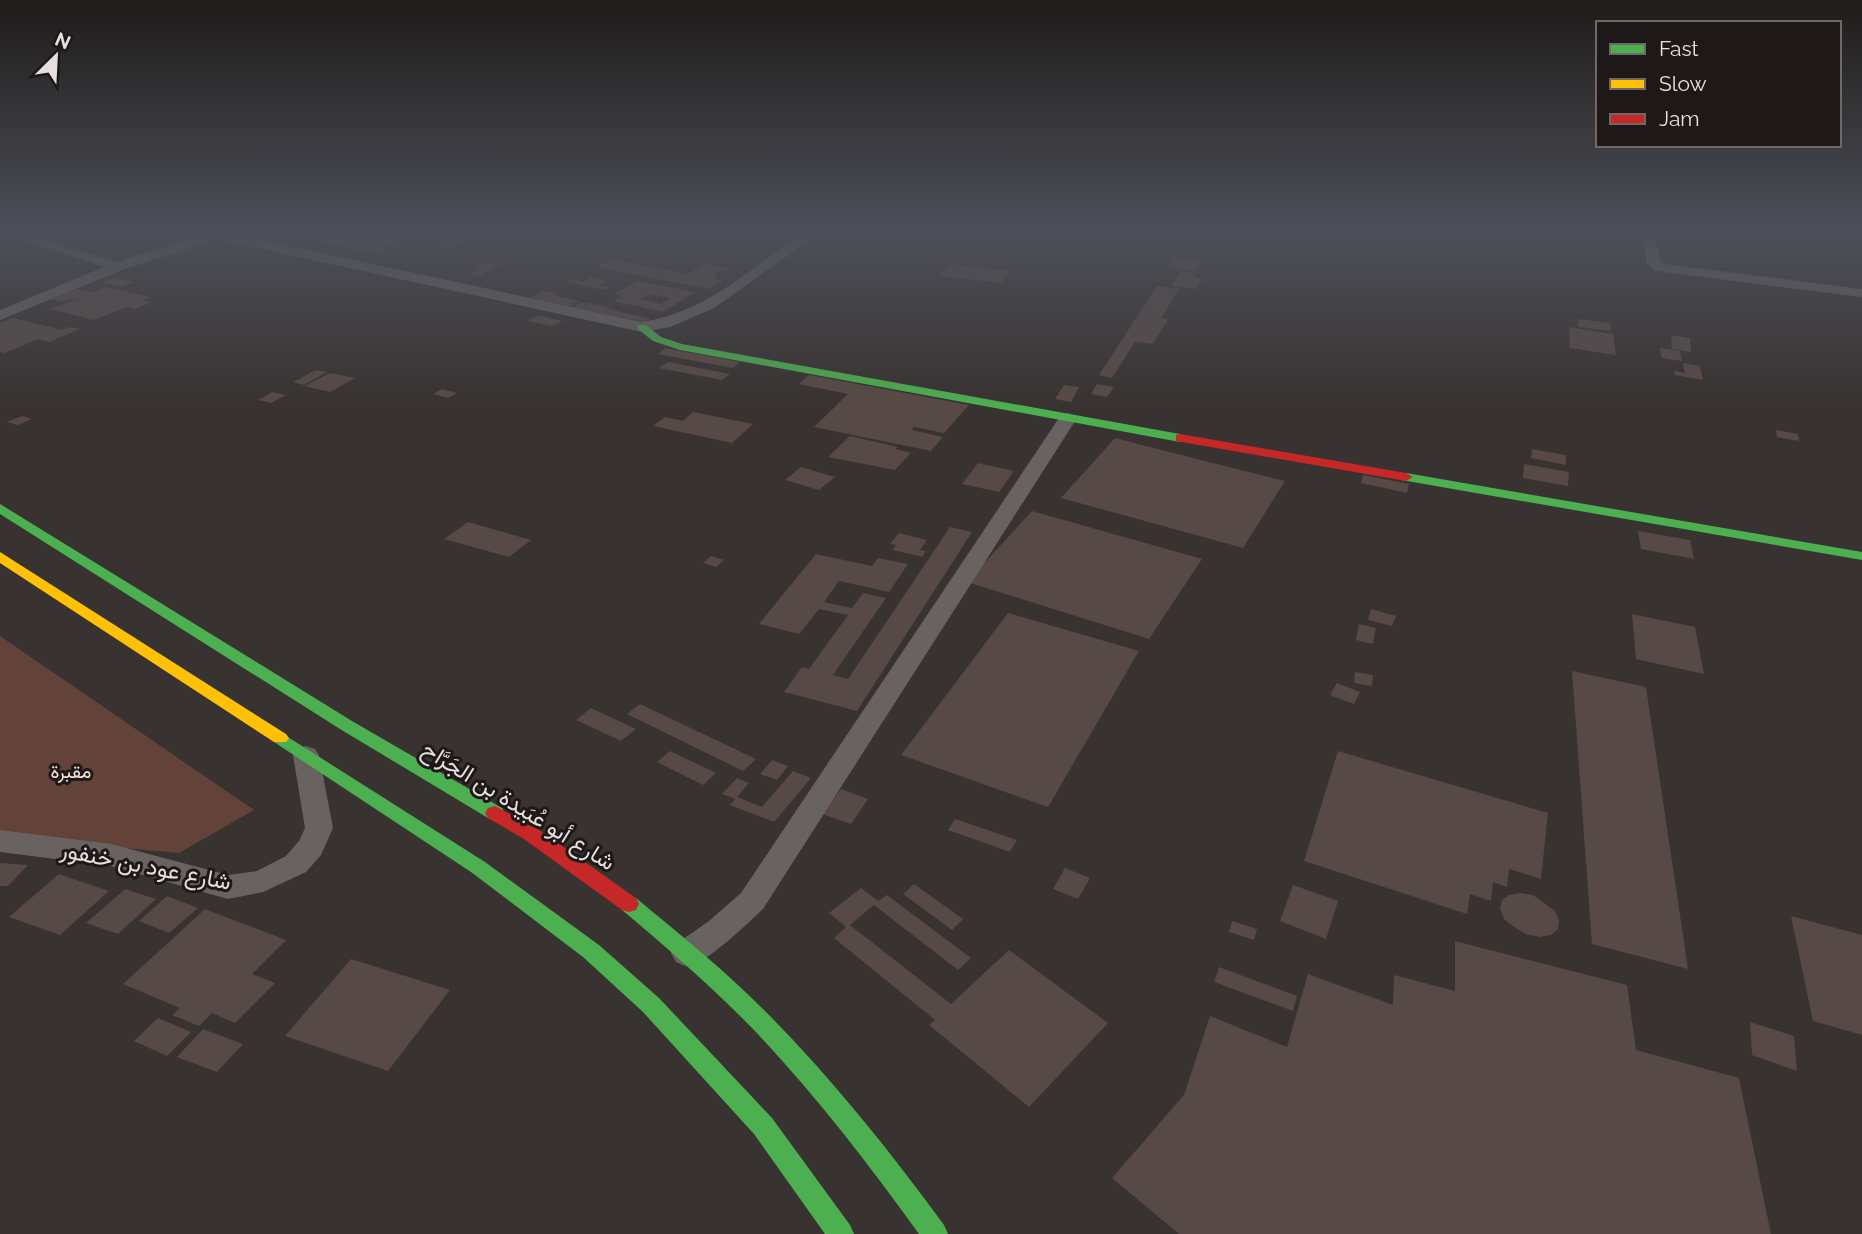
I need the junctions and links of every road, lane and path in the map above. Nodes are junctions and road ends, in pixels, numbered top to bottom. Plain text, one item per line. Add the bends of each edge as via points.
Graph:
1 (52, 292) edge
2 (479, 292) edge
3 (728, 292) edge
4 (4, 310) edge
5 (642, 327) junction
6 (1068, 418) junction
7 (0, 508) edge
8 (0, 556) edge
9 (1862, 556) edge
10 (306, 755) junction
11 (0, 841) edge
12 (687, 953) junction
13 (841, 1234) edge
14 (935, 1234) edge

1 - 4 street
2 - 5 street
3 - 5 street via 680,320
5 - 6 main road via 657,339 680,347
6 - 9 main road
6 - 12 street via 752,901
7 - 12 main road, شارع أبو عُبَيدة بن الجَرَّاح via 346,725 531,834 611,890
8 - 10 main road
10 - 11 street, شارع عود بن خنفور via 319,828 296,864 263,881 228,887 111,855
10 - 13 main road via 478,867 591,951 651,1005 763,1126
12 - 14 main road, شارع أبو عُبَيدة بن الجَرَّاح via 796,1059 866,1140

